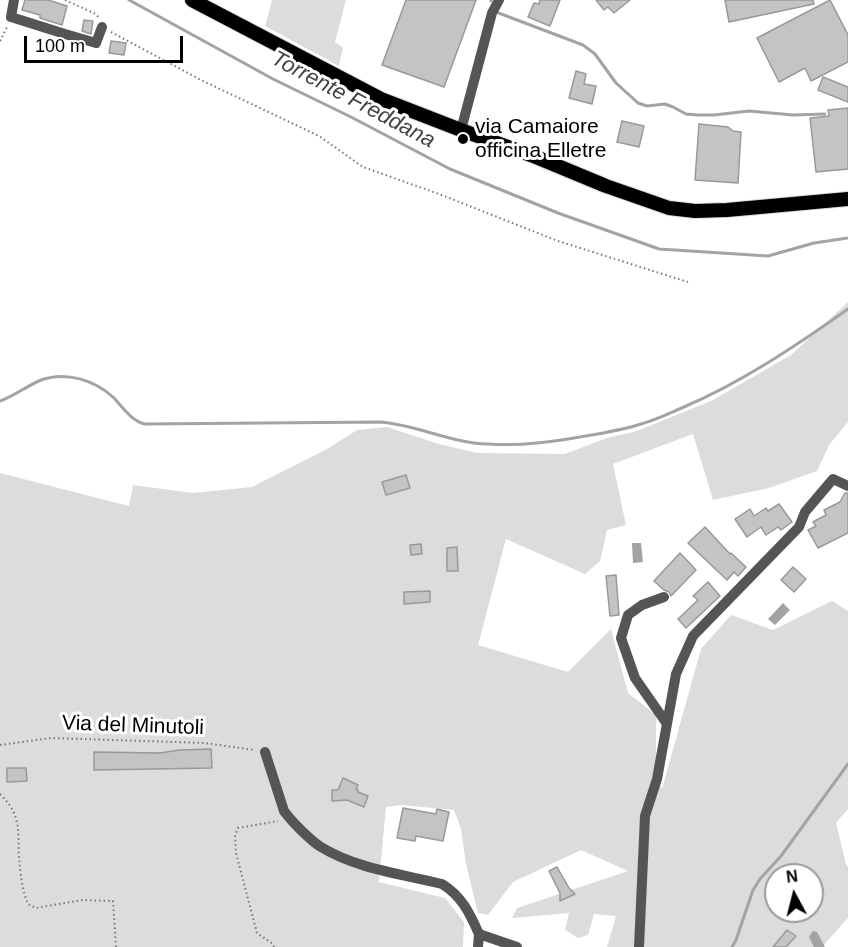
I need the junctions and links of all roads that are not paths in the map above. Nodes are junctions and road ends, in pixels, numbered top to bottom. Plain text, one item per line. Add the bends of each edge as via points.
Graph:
1 (14, 0) edge
2 (192, 0) edge
3 (499, 0) edge
4 (102, 27) road end
5 (461, 130) junction
6 (848, 198) edge
7 (848, 486) edge
8 (664, 597) dead end
9 (667, 724) junction
10 (265, 752) road end
11 (479, 934) junction
12 (478, 947) edge
13 (516, 947) edge
14 (639, 947) edge

1 - 4 street via 11,17 65,34 96,43
2 - 5 main road via 381,99
3 - 5 street via 492,13
5 - 6 main road via 669,208 727,210
7 - 9 street via 833,479 806,512 800,527 693,636 676,674
8 - 9 street via 628,615 621,638 635,678
9 - 14 street via 657,779 645,816
10 - 11 street via 284,812 320,847 357,864 442,884 462,901
11 - 12 street
11 - 13 street

